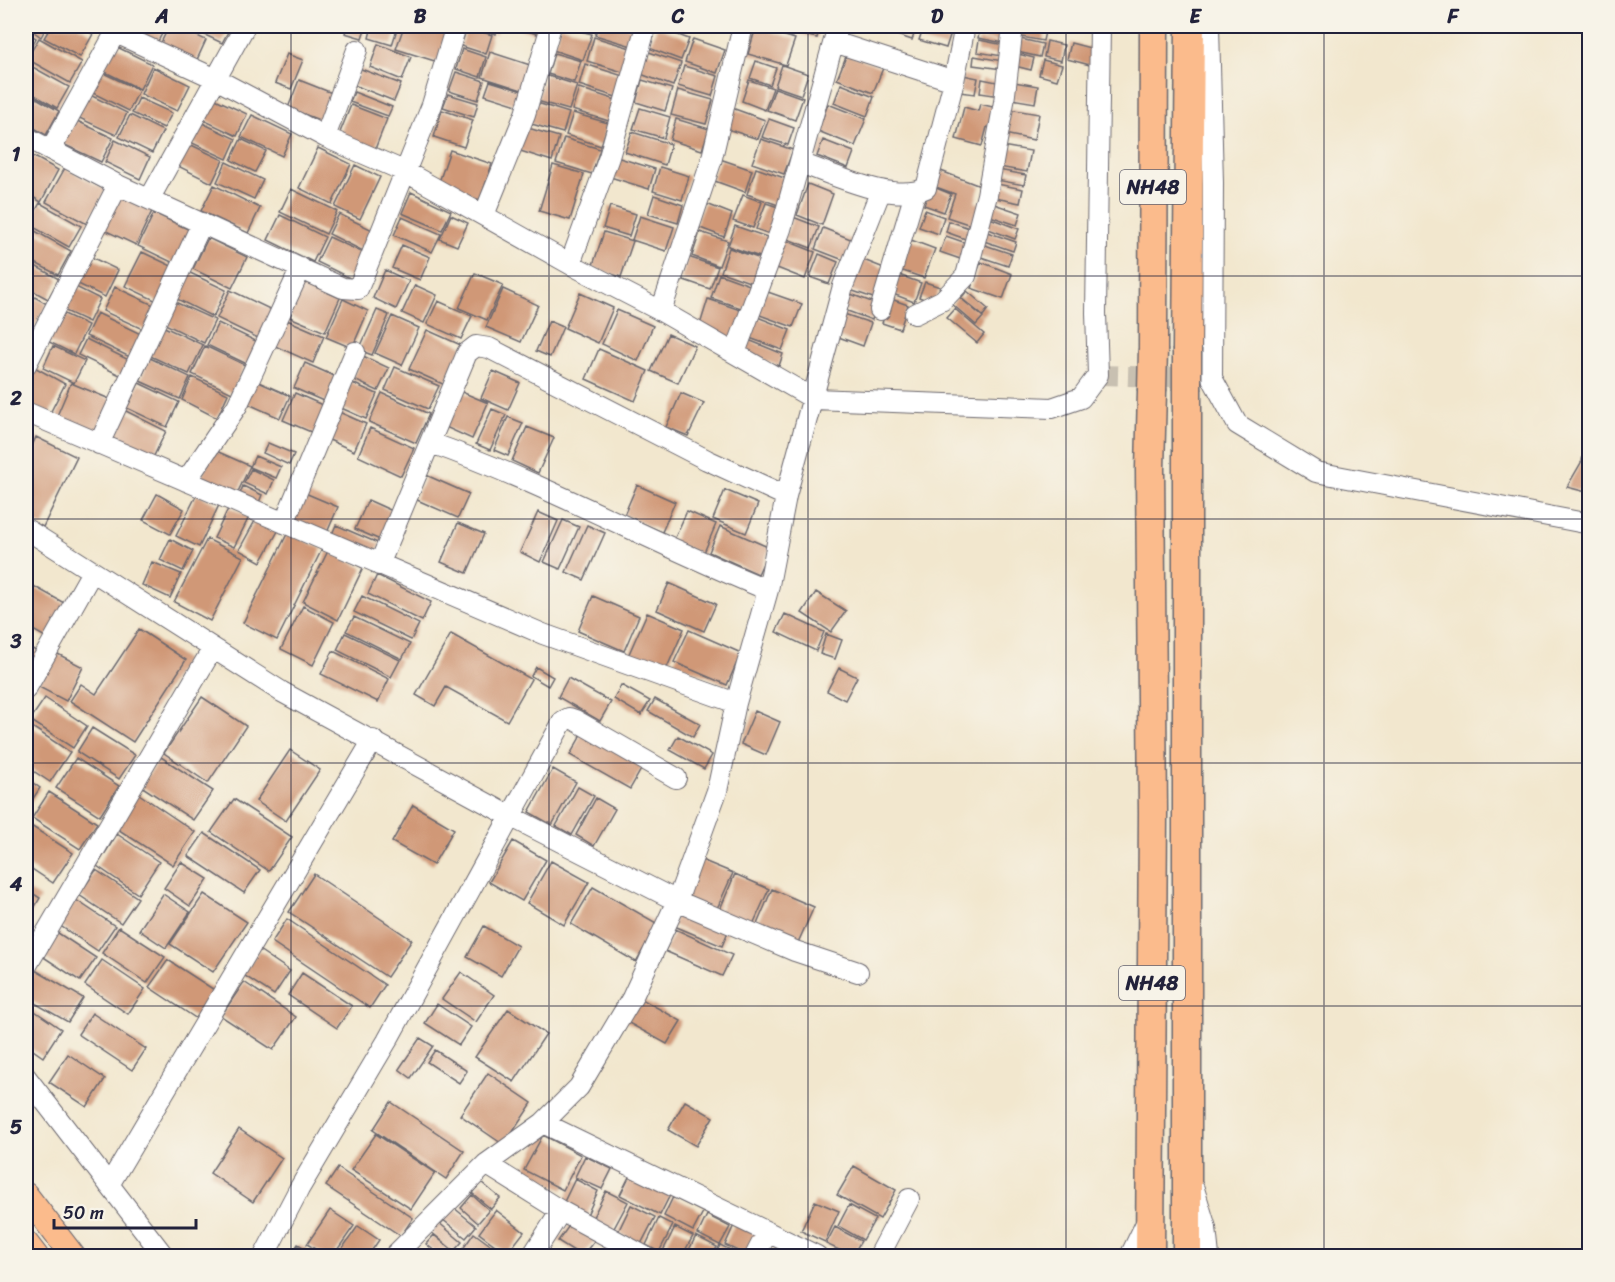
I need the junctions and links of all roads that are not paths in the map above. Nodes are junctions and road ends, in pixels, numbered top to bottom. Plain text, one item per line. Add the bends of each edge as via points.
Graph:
1 (245, 26) edge
2 (456, 26) edge
3 (551, 26) edge
4 (646, 26) edge
5 (744, 26) edge
6 (965, 26) edge
7 (1013, 26) edge
8 (1100, 26) edge
9 (1154, 26) edge
10 (1190, 26) edge
11 (1209, 26) edge
12 (117, 29) edge
13 (836, 34) edge
14 (357, 50) dead end
15 (214, 78) junction
16 (954, 81) junction
17 (26, 137) edge
18 (325, 137) junction
19 (51, 149) junction
20 (800, 163) junction
21 (406, 172) junction
22 (118, 185) junction
23 (881, 190) junction
24 (915, 193) junction
25 (150, 198) junction
26 (484, 215) junction
27 (202, 223) junction
28 (570, 264) junction
29 (301, 268) junction
30 (880, 309) dead end
31 (661, 311) junction
32 (915, 314) dead end
33 (355, 352) dead end
34 (735, 354) junction
35 (26, 364) edge
36 (1200, 384) junction
37 (814, 399) junction
38 (26, 412) edge
39 (431, 443) junction
40 (99, 444) junction
41 (186, 481) junction
42 (786, 496) junction
43 (284, 523) junction
44 (1590, 524) edge
45 (26, 529) edge
46 (380, 565) junction
47 (92, 572) junction
48 (768, 590) junction
49 (213, 648) junction
50 (26, 689) edge
51 (736, 704) junction
52 (373, 740) junction
53 (676, 778) dead end
54 (510, 816) junction
55 (677, 901) junction
56 (26, 967) edge
57 (858, 972) dead end
58 (26, 1077) edge
59 (543, 1123) junction
60 (486, 1164) junction
61 (1188, 1170) junction
62 (109, 1185) junction
63 (26, 1195) edge
64 (909, 1199) dead end
65 (561, 1211) junction
66 (1151, 1215) junction
67 (767, 1233) junction
68 (26, 1243) edge
69 (36, 1257) edge
70 (73, 1257) edge
71 (164, 1257) edge
72 (264, 1257) edge
73 (394, 1257) edge
74 (532, 1257) edge
75 (644, 1257) edge
76 (755, 1257) edge
77 (817, 1257) edge
78 (879, 1257) edge
79 (1130, 1257) edge
80 (1150, 1257) edge
81 (1187, 1257) edge
82 (1209, 1257) edge

1 - 15 street
2 - 21 street
3 - 26 street via 525,114
4 - 28 street via 609,157
5 - 31 street via 711,162
6 - 16 street
7 - 32 street via 987,195 966,276 943,300
8 - 37 street via 1098,375 1081,398 1052,408
9 - 66 highway, NH48, bridge
10 - 36 highway, NH48, bridge via 1187,349
11 - 36 street via 1213,183
12 - 15 street
12 - 19 street
13 - 16 street
13 - 20 street
14 - 18 street
15 - 18 street
15 - 25 street
16 - 24 street via 926,188
17 - 19 street
18 - 21 street
19 - 22 street
20 - 23 street
20 - 34 street via 781,229
21 - 26 street
21 - 29 street via 358,289 343,288
22 - 25 street
22 - 35 street
23 - 24 street
23 - 37 street via 843,286
24 - 30 street
25 - 27 street
26 - 28 street
27 - 29 street
27 - 40 street
28 - 31 street
29 - 41 street via 237,406
31 - 34 street
33 - 43 street
34 - 37 street
36 - 44 street via 1237,424 1316,472
36 - 61 highway, NH48 via 1187,605
37 - 42 street
38 - 40 street
39 - 42 street via 467,353 476,346 489,348
39 - 46 street
39 - 48 street via 489,465 700,563
40 - 41 street
41 - 43 street
42 - 48 street
43 - 46 street
45 - 47 street
46 - 51 street via 543,634
47 - 49 street
47 - 50 street
48 - 51 street
49 - 52 street via 282,692
49 - 56 street
51 - 55 street via 717,791
52 - 54 street
52 - 62 street
53 - 54 street via 569,718 562,721
54 - 55 street
54 - 72 street via 387,1041 298,1188
55 - 57 street via 795,951
55 - 59 street via 632,998 579,1087
58 - 62 street
59 - 60 street
59 - 67 street
60 - 65 street
60 - 73 street
61 - 81 highway, NH48
61 - 82 street via 1206,1228
62 - 71 street
63 - 70 main road
64 - 78 street
65 - 74 street
65 - 75 street
66 - 79 street
66 - 80 highway, NH48
67 - 76 street
67 - 77 street
68 - 69 main road

